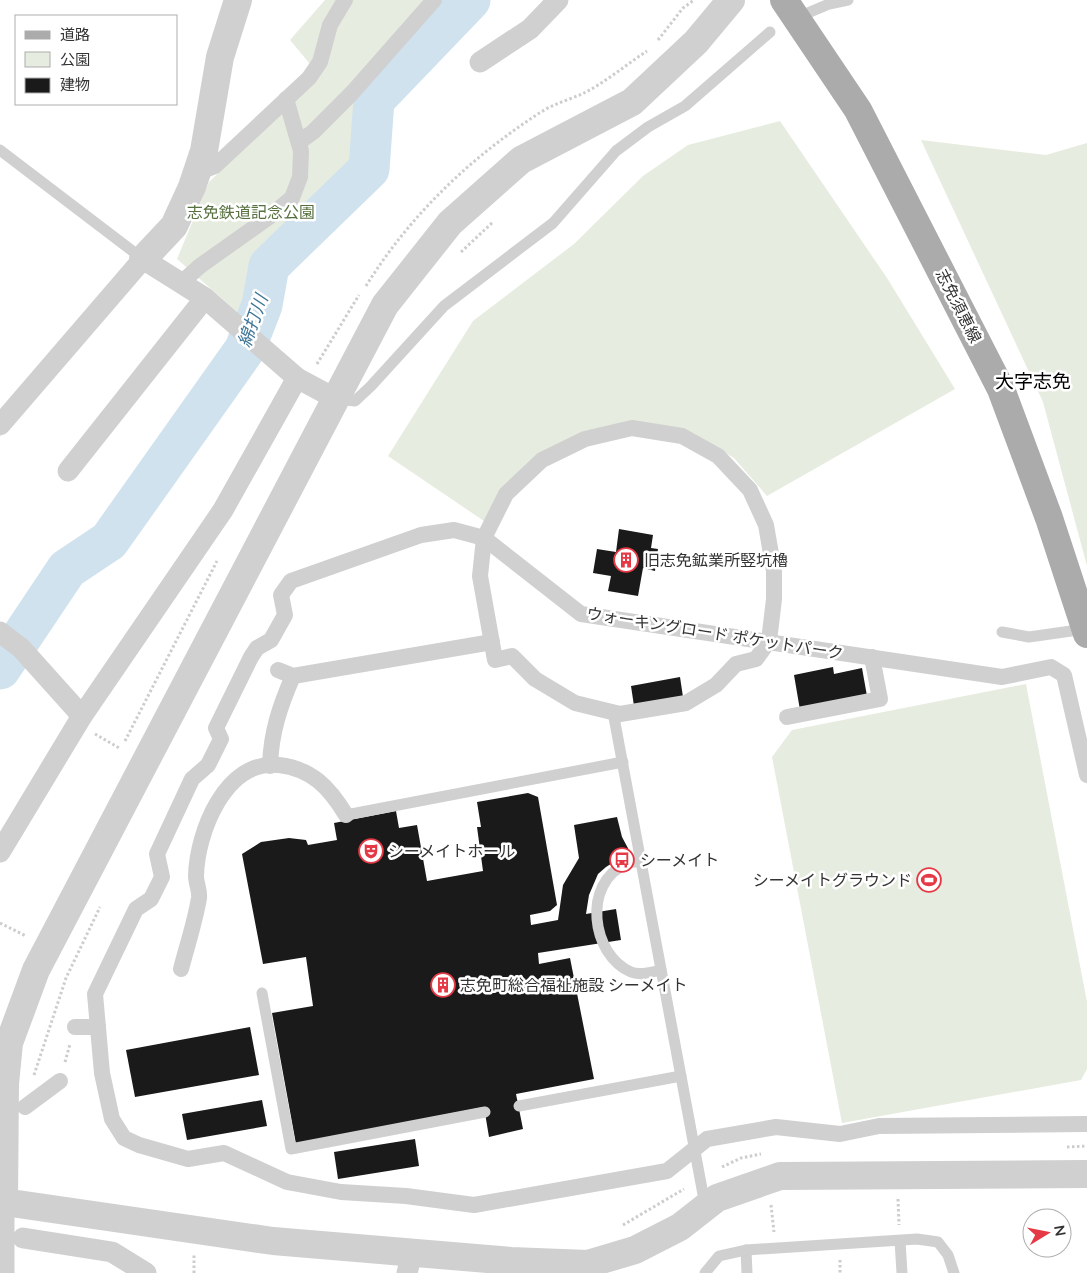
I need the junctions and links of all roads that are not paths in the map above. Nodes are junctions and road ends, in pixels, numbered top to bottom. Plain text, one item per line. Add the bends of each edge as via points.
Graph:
1 (238, 0) edge
2 (345, 0) edge
3 (434, 0) edge
4 (558, 0) edge
5 (731, 0) edge
6 (848, 0) edge
7 (790, 9) edge
8 (770, 32) dead end
9 (480, 62) dead end
10 (286, 99) junction
11 (299, 142) junction
12 (0, 150) edge
13 (197, 173) junction
14 (142, 259) junction
15 (181, 283) junction
16 (205, 298) junction
17 (297, 378) junction
18 (336, 399) junction
19 (0, 426) edge
20 (68, 471) dead end
21 (484, 538) junction
22 (0, 632) edge
23 (1002, 632) dead end
24 (1086, 632) edge
25 (768, 641) junction
26 (492, 642) junction
27 (872, 657) junction
28 (278, 670) dead end
29 (293, 676) junction
30 (613, 712) junction
31 (787, 717) dead end
32 (80, 720) junction
33 (623, 762) junction
34 (270, 766) junction
35 (1087, 776) edge
36 (346, 815) joint
37 (0, 852) edge
38 (641, 861) junction
39 (181, 969) dead end
40 (661, 970) junction
41 (262, 993) dead end
42 (75, 1027) road end
43 (98, 1027) junction
44 (681, 1076) junction
45 (60, 1081) road end
46 (519, 1106) dead end
47 (25, 1107) road end
48 (485, 1112) dead end
49 (1087, 1124) edge
50 (694, 1149) junction
51 (1087, 1174) edge
52 (2, 1202) edge
53 (706, 1206) junction
54 (23, 1238) dead end
55 (900, 1241) junction
56 (746, 1250) junction
57 (409, 1263) edge
58 (4, 1273) edge
59 (146, 1273) edge
60 (705, 1273) edge
61 (747, 1273) edge
62 (902, 1273) edge
63 (954, 1273) edge

1 - 13 street via 220,57 204,151
2 - 10 street via 330,26 320,62 309,78
3 - 11 street via 352,93
4 - 9 street via 530,29
5 - 18 street via 696,42 632,102 521,160 450,224 385,305
6 - 7 lane
7 - 24 main road, 志免須恵線 via 858,110 1001,389 1049,518
8 - 18 lane via 685,106 648,127 616,151 553,223 444,306 355,401
10 - 11 street
10 - 13 street via 215,166
11 - 15 street via 300,177 292,198
12 - 14 lane
13 - 14 street via 174,226
14 - 15 street
14 - 19 street
15 - 16 street
16 - 17 street
16 - 20 street
17 - 18 street
17 - 32 street via 223,510
18 - 52 street via 36,970 9,1043
21 - 25 street, ウォーキングロード ポケットパーク via 581,614
21 - 25 street via 506,494 542,460 585,439 632,428 682,436 718,456 750,490 766,525 774,571
21 - 26 street via 480,576
21 - 43 street, ウォーキングロード ポケットパーク via 454,530 421,535 291,580 281,595 285,615 271,640 257,648 251,657 216,728 221,739 208,766 192,779 157,854 162,877 152,898 136,909 95,994
22 - 32 street via 21,648
23 - 24 lane via 1029,637
25 - 27 street, ウォーキングロード ポケットパーク
25 - 30 street via 756,660 736,664 716,685 686,703 620,714
26 - 29 street
26 - 30 street via 495,660 512,656 535,679 575,703
27 - 31 street via 880,700
27 - 35 street, ウォーキングロード ポケットパーク via 1002,677 1051,667 1064,675
28 - 29 street
29 - 34 street via 272,733
30 - 33 lane
32 - 37 street
33 - 36 lane
33 - 38 lane
34 - 36 street via 297,768 314,777 334,794
34 - 39 street via 256,768 234,781 208,818 196,876 199,896
38 - 40 lane
38 - 40 lane via 625,865 602,888 597,904 601,940 608,955 631,972 647,974
40 - 44 lane
41 - 48 lane via 291,1149
42 - 43 street
43 - 50 street, ウォーキングロード ポケットパーク via 102,1073 112,1119 124,1138 188,1159 224,1153 287,1182 341,1192 474,1205 667,1171
44 - 46 lane
44 - 50 lane
45 - 47 street
49 - 50 street, ウォーキングロード ポケットパーク via 879,1126 840,1134 776,1127 706,1139
50 - 53 lane
51 - 53 street via 780,1176 716,1198
52 - 57 street
52 - 58 street
53 - 57 street via 680,1227 635,1250 588,1264 511,1261
54 - 59 street via 112,1252
55 - 56 lane
55 - 62 lane
55 - 63 lane via 938,1242 948,1255
56 - 60 lane via 719,1256
56 - 61 lane

